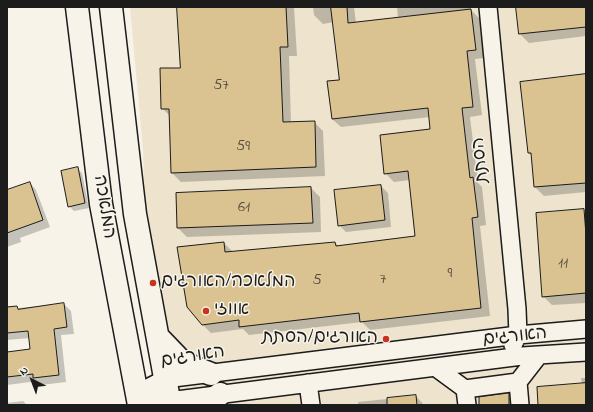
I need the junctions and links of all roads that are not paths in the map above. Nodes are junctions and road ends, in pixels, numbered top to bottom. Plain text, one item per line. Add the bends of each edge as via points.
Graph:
1 (77, 7) edge
2 (112, 7) edge
3 (121, 7) edge
4 (488, 7) edge
5 (142, 247) junction
6 (586, 329) edge
7 (511, 336) junction
8 (158, 337) junction
9 (586, 352) edge
10 (539, 355) junction
11 (496, 360) junction
12 (436, 367) junction
13 (211, 374) junction
14 (165, 379) junction
15 (518, 382) junction
16 (308, 383) junction
17 (466, 397) edge
18 (138, 399) edge
19 (213, 400) edge
20 (169, 403) edge
21 (311, 405) edge
22 (520, 405) edge

1 - 18 main road, המלאכה via 100,204
2 - 5 main road, המלאכה via 135,214
3 - 5 street via 143,212
4 - 7 street, הסתת via 517,309
5 - 8 main road, המלאכה
6 - 7 street, האורגים
7 - 11 street via 514,345
7 - 13 street, האורגים
8 - 13 main road via 183,364
8 - 14 main road, המלאכה
9 - 10 street, האורגים
10 - 11 street, האורגים
10 - 15 street
11 - 12 street, האורגים
12 - 16 street, האורגים
12 - 17 street
13 - 14 street, האורגים
14 - 18 street, האורגים
14 - 20 main road, המלאכה
15 - 17 street
15 - 22 street
16 - 19 street, האורגים
16 - 21 street
18 - 20 street, האורגים
19 - 20 street, האורגים

